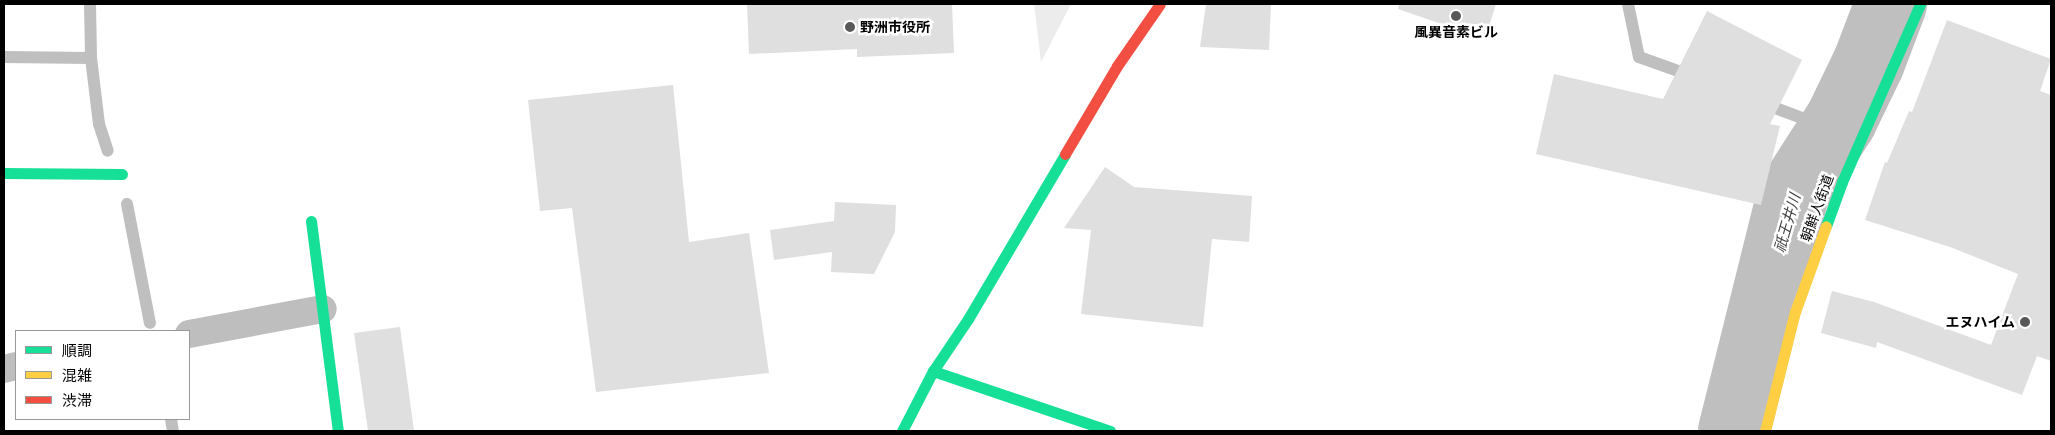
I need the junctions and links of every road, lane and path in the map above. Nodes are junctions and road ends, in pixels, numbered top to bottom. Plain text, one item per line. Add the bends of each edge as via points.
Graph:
1 (1160, 4) edge
2 (1920, 4) edge
3 (4, 174) edge
4 (122, 174) dead end
5 (312, 221) dead end
6 (323, 309) junction
7 (190, 334) edge
8 (933, 371) junction
9 (338, 431) edge
10 (902, 431) edge
11 (1110, 431) edge
12 (1765, 431) edge

1 - 8 street via 1117,66 968,319
2 - 12 street, 朝鮮人街道 via 1842,182 1795,312
3 - 4 street
5 - 6 street
6 - 7 street
6 - 9 street
8 - 10 street
8 - 11 street

